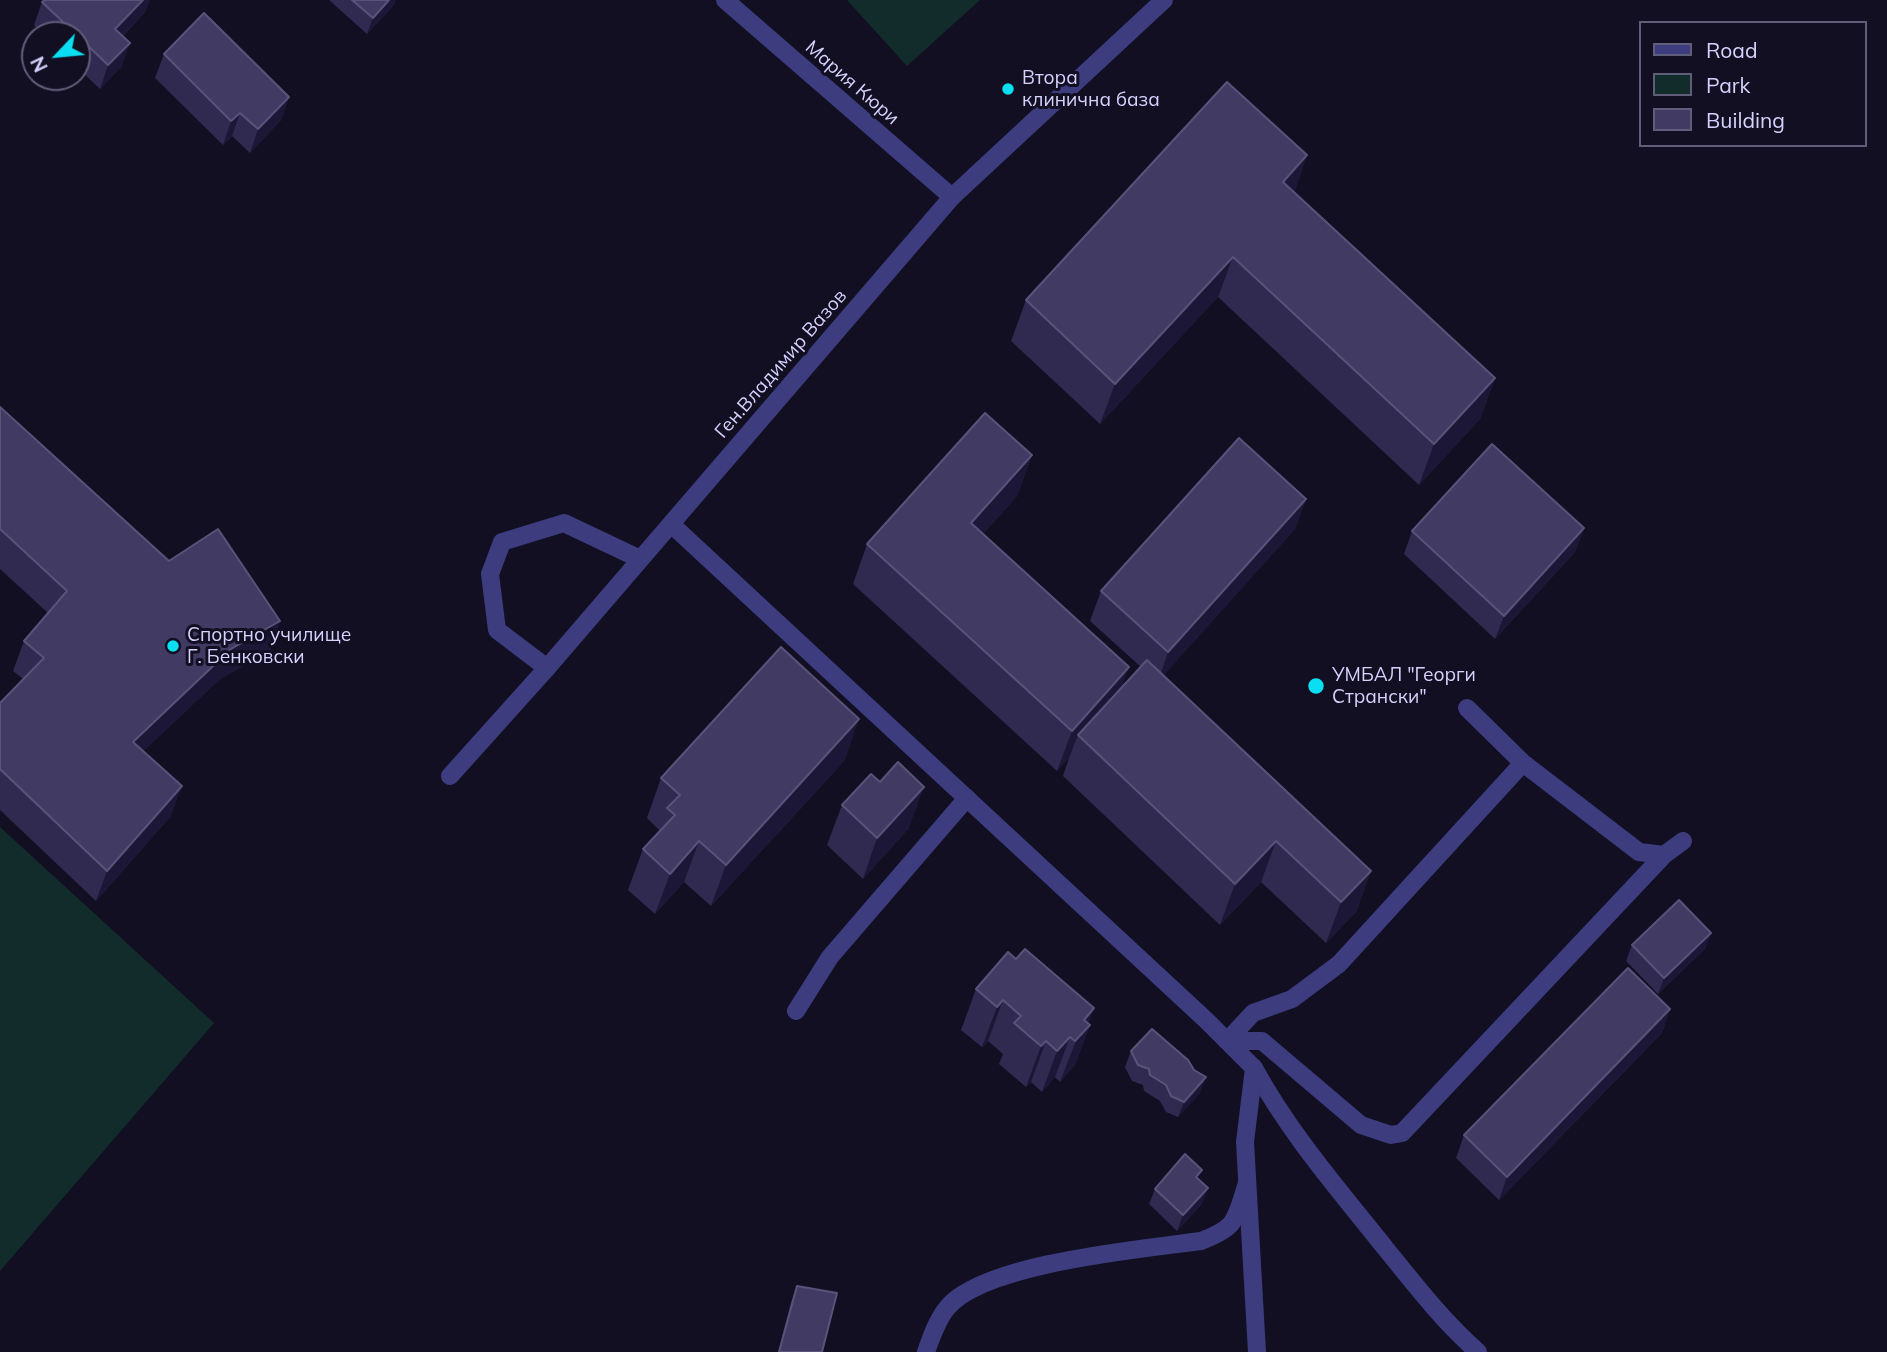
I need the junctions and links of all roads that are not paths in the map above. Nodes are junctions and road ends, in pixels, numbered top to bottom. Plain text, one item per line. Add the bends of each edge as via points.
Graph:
1 (725, 0) edge
2 (1164, 0) edge
3 (952, 197) junction
4 (671, 524) junction
5 (640, 559) junction
6 (547, 668) junction
7 (1467, 708) dead end
8 (1523, 763) junction
9 (450, 776) dead end
10 (967, 798) junction
11 (1683, 842) dead end
12 (1664, 855) junction
13 (796, 1011) dead end
14 (1227, 1041) junction
15 (1254, 1068) junction
16 (1248, 1180) junction
17 (926, 1352) edge
18 (1257, 1352) edge
19 (1478, 1352) edge

1 - 3 street, Мария Кюри
2 - 3 street, Ген.Владимир Вазов
3 - 4 street, Ген.Владимир Вазов
4 - 5 street, Ген.Владимир Вазов
4 - 10 street
5 - 6 street, Ген.Владимир Вазов
5 - 6 street via 564,523 502,542 490,574 497,630
6 - 9 street, Ген.Владимир Вазов
7 - 8 street
8 - 12 street via 1639,852
8 - 14 street via 1339,964 1292,999 1253,1013
10 - 13 street via 830,957
10 - 14 street
11 - 12 street
12 - 14 street via 1402,1133 1391,1135 1361,1125 1262,1041
14 - 15 street
15 - 16 street via 1245,1142
15 - 19 street via 1272,1102 1354,1211 1422,1296
16 - 17 street via 1228,1230 1201,1241 1022,1271 979,1286 947,1307
16 - 18 street

